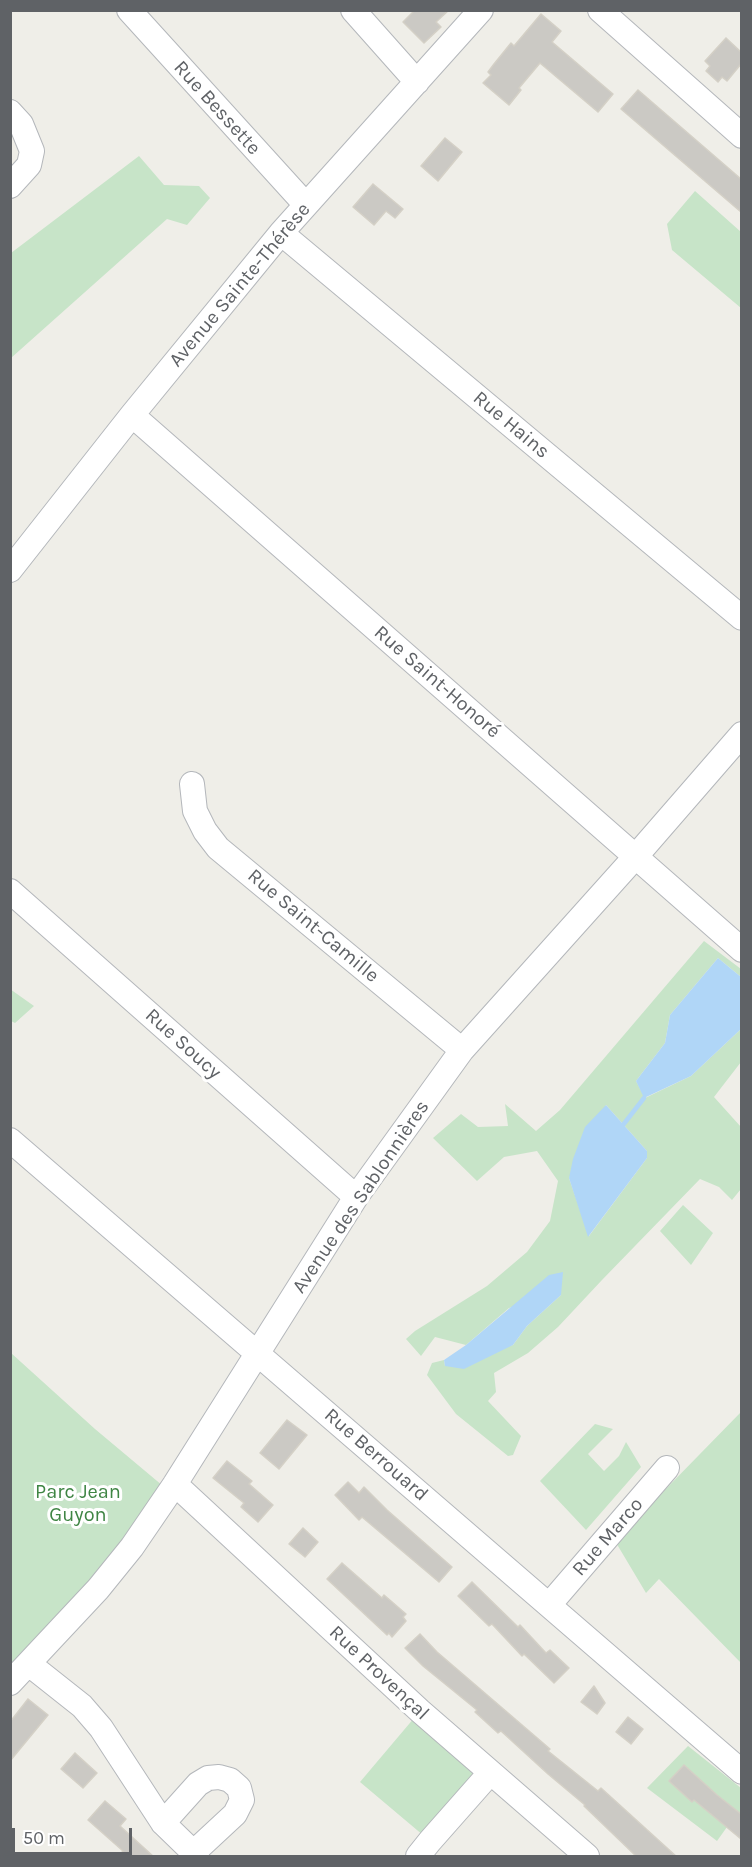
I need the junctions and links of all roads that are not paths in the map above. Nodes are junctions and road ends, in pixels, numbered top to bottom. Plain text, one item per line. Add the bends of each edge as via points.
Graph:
1 (129, 10) edge
2 (353, 10) edge
3 (481, 10) edge
4 (600, 10) edge
5 (417, 82) junction
6 (10, 112) edge
7 (741, 136) edge
8 (10, 186) edge
9 (306, 205) junction
10 (281, 233) junction
11 (132, 415) junction
12 (10, 570) edge
13 (741, 618) edge
14 (741, 734) edge
15 (192, 784) dead end
16 (636, 856) junction
17 (10, 891) edge
18 (741, 950) edge
19 (462, 1050) junction
20 (10, 1140) edge
21 (356, 1197) junction
22 (258, 1353) junction
23 (667, 1468) dead end
24 (175, 1484) junction
25 (549, 1605) junction
26 (29, 1664) junction
27 (10, 1683) edge
28 (741, 1772) edge
29 (490, 1773) junction
30 (163, 1823) junction
31 (195, 1855) edge
32 (418, 1857) edge
33 (587, 1857) edge

1 - 9 street, Rue Bessette
2 - 5 street
3 - 5 street, Avenue Sainte-Thérèse
4 - 7 street
5 - 9 street, Avenue Sainte-Thérèse
6 - 8 street via 21,124 32,151 29,165
9 - 10 street, Avenue Sainte-Thérèse
10 - 11 street, Avenue Sainte-Thérèse
10 - 13 street, Rue Hains
11 - 12 street, Avenue Sainte-Thérèse
11 - 16 street, Rue Saint-Honoré
14 - 16 street, Avenue des Sablonnières
15 - 19 street, Rue Saint-Camille via 195,812 218,848
16 - 18 street, Rue Saint-Honoré
16 - 19 street, Avenue des Sablonnières
17 - 21 street, Rue Soucy
19 - 21 street, Avenue des Sablonnières
20 - 22 street, Rue Berrouard
21 - 22 street, Avenue des Sablonnières
22 - 24 street, Avenue des Sablonnières
22 - 25 street, Rue Berrouard
23 - 25 street, Rue Marco
24 - 26 street, Avenue des Sablonnières via 132,1547
24 - 29 street, Rue Provençal
25 - 28 street, Rue Berrouard
26 - 27 street, Avenue des Sablonnières
26 - 30 street via 82,1706 101,1728
29 - 32 street
29 - 33 street, Rue Provençal
30 - 31 street
30 - 31 street via 208,1778 230,1780 239,1788 242,1800 234,1814

